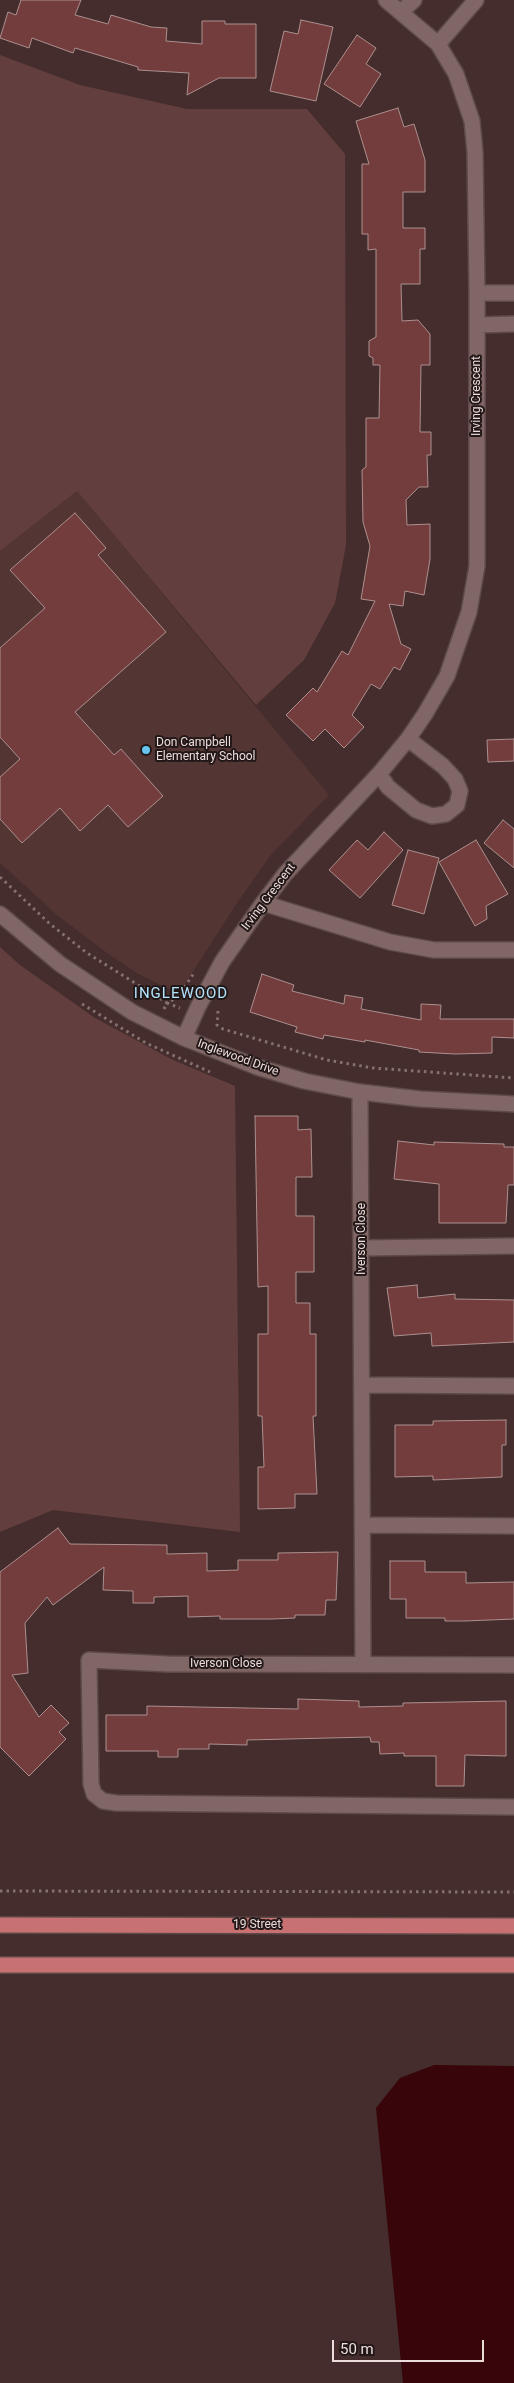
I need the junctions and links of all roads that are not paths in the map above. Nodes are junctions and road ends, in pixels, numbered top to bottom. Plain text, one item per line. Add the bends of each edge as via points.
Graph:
1 (386, 0) edge
2 (414, 0) edge
3 (476, 0) edge
4 (402, 11) junction
5 (438, 44) junction
6 (477, 293) junction
7 (514, 293) edge
8 (514, 324) edge
9 (477, 325) junction
10 (408, 740) junction
11 (379, 774) junction
12 (263, 903) junction
13 (0, 914) edge
14 (514, 950) edge
15 (184, 1038) junction
16 (360, 1092) junction
17 (514, 1104) edge
18 (514, 1246) edge
19 (362, 1248) junction
20 (362, 1386) junction
21 (514, 1386) edge
22 (362, 1525) junction
23 (514, 1526) edge
24 (363, 1665) junction
25 (514, 1665) edge
26 (514, 1807) edge
27 (0, 1925) edge
28 (514, 1926) edge
29 (0, 1965) edge
30 (514, 1965) edge

1 - 4 street, Irving Crescent
2 - 4 street
3 - 5 street
4 - 5 street, Irving Crescent
5 - 6 street, Irving Crescent via 456,74 472,121
6 - 7 street
6 - 9 street, Irving Crescent
8 - 9 street
9 - 10 street, Irving Crescent via 476,566 470,612 447,676
10 - 11 street, Irving Crescent
10 - 11 street via 443,766 454,779 460,791 457,805 446,814 432,816 416,810
11 - 12 street, Irving Crescent via 302,855
12 - 14 street via 390,942 434,950
12 - 15 street, Irving Crescent via 222,962
13 - 15 street, Inglewood Drive via 32,943 82,980 132,1012
15 - 16 street, Inglewood Drive via 257,1067 304,1081
16 - 17 street, Inglewood Drive
16 - 19 street, Iverson Close
18 - 19 street
19 - 20 street, Iverson Close
20 - 21 street
20 - 22 street, Iverson Close
22 - 23 street
22 - 24 street, Iverson Close
24 - 25 street, Iverson Close
24 - 26 street, Iverson Close via 168,1664 90,1660 91,1784 94,1794 103,1801 116,1803
27 - 28 main road, 19 Street
29 - 30 main road

